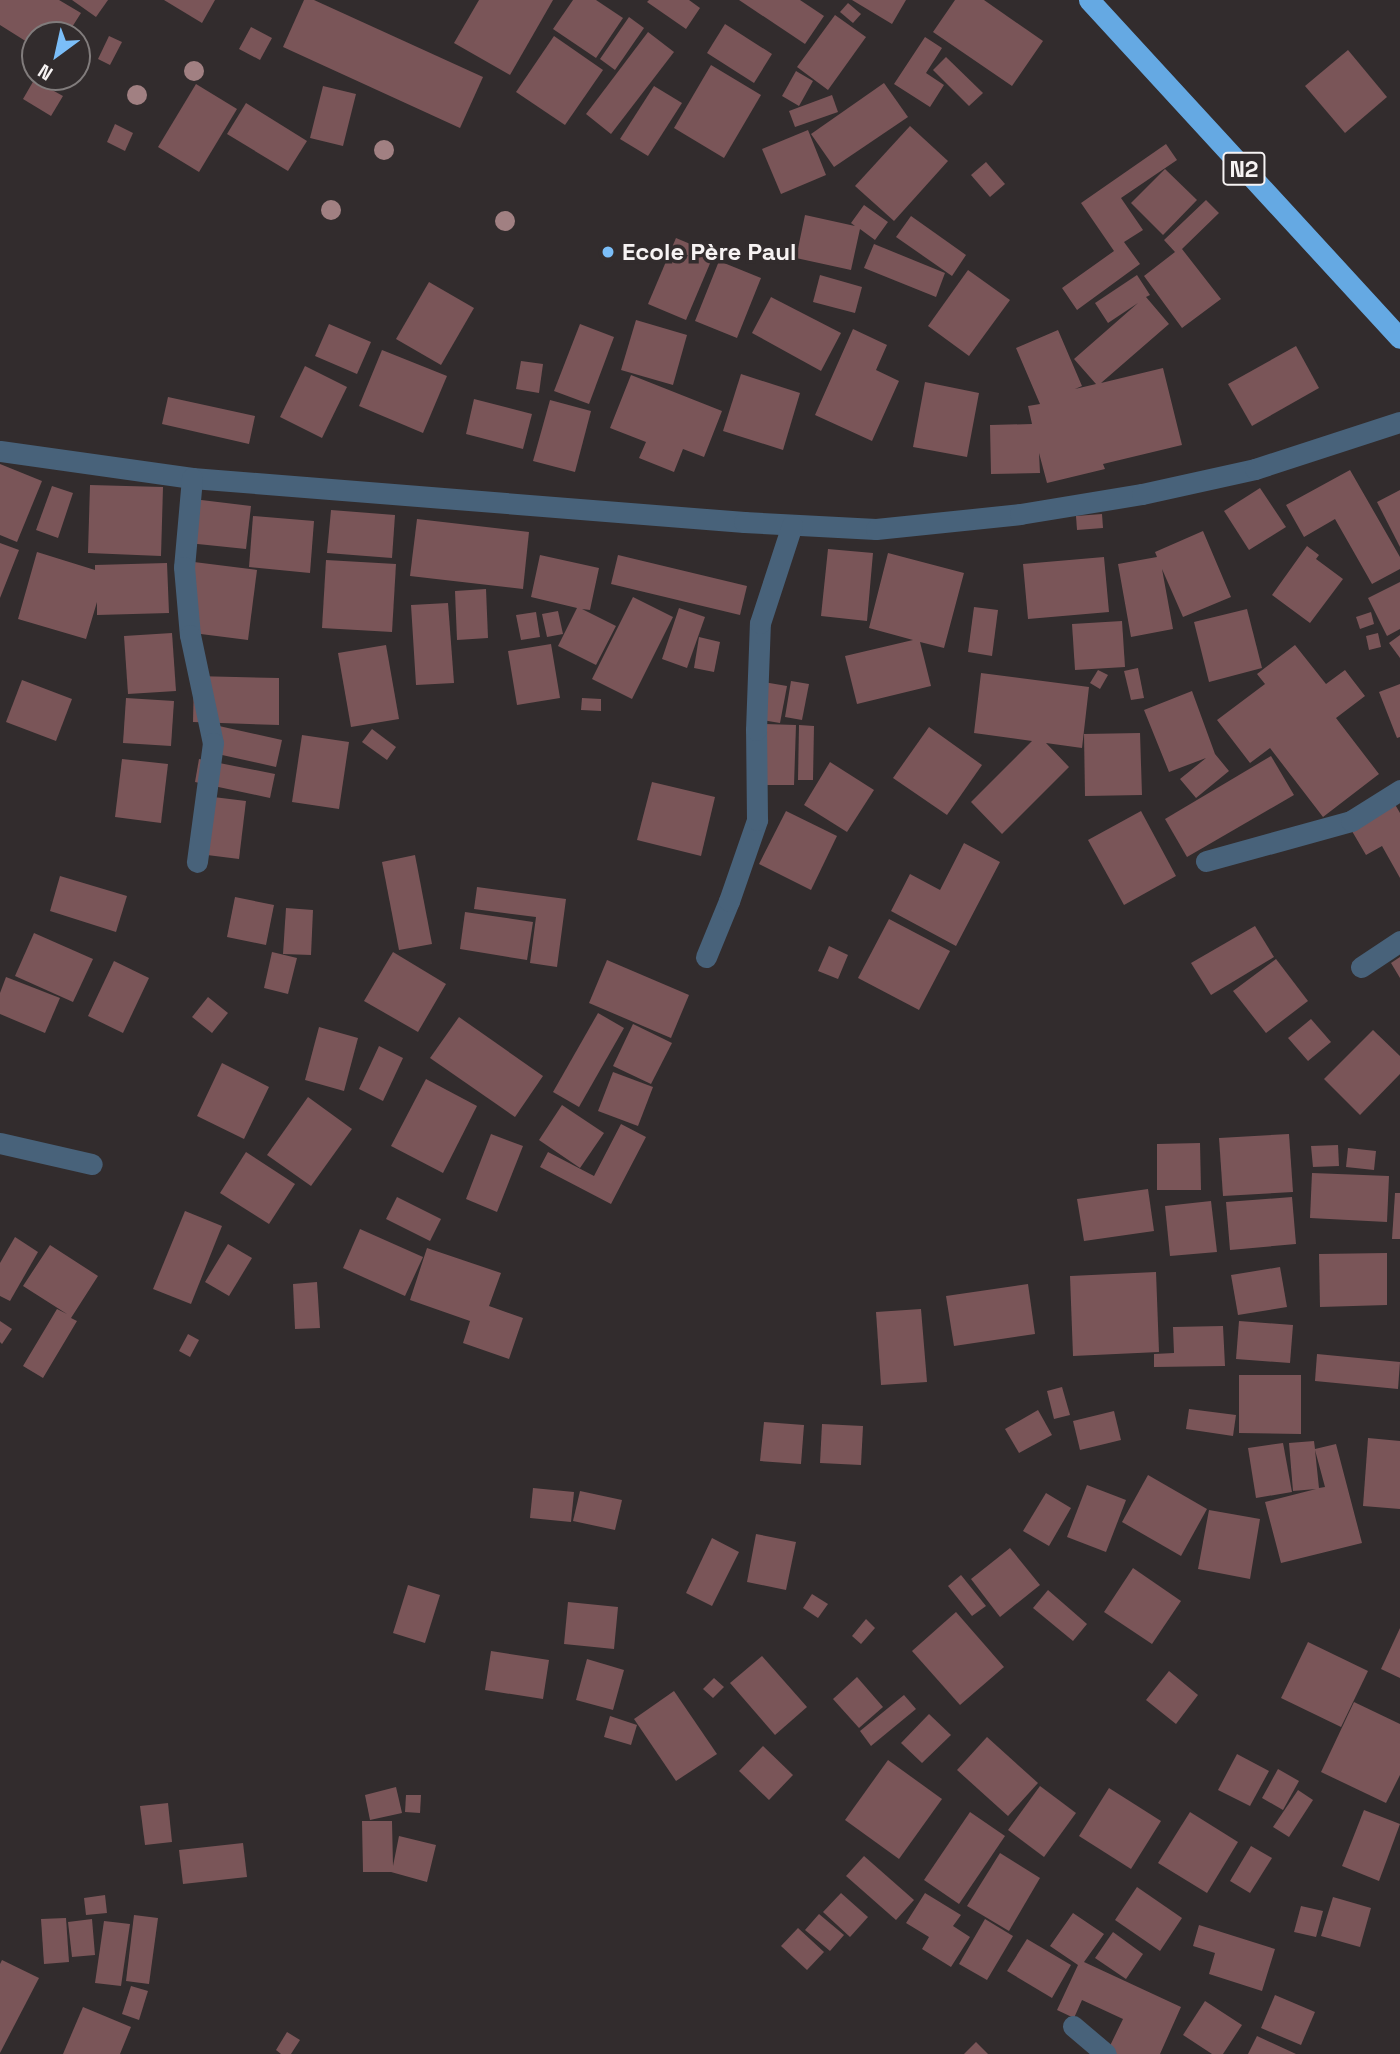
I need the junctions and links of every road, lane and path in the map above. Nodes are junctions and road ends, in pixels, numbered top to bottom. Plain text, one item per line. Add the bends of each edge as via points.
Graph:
1 (1089, 0) edge
2 (1400, 338) edge
3 (1400, 422) edge
4 (0, 452) edge
5 (192, 478) junction
6 (792, 525) junction
7 (1400, 790) edge
8 (197, 862) dead end
9 (1206, 862) dead end
10 (1400, 941) edge
11 (706, 957) dead end
12 (1361, 967) dead end
13 (0, 1143) edge
14 (92, 1164) dead end
15 (1073, 2026) dead end
16 (1106, 2054) edge

1 - 2 highway, N2
3 - 6 street via 1255,469 1143,494 1034,512 876,529
4 - 5 street
5 - 6 street
5 - 8 street via 184,567 190,635 213,743
6 - 11 street via 760,623 757,820
7 - 9 street via 1351,821
10 - 12 street
13 - 14 street
15 - 16 street

